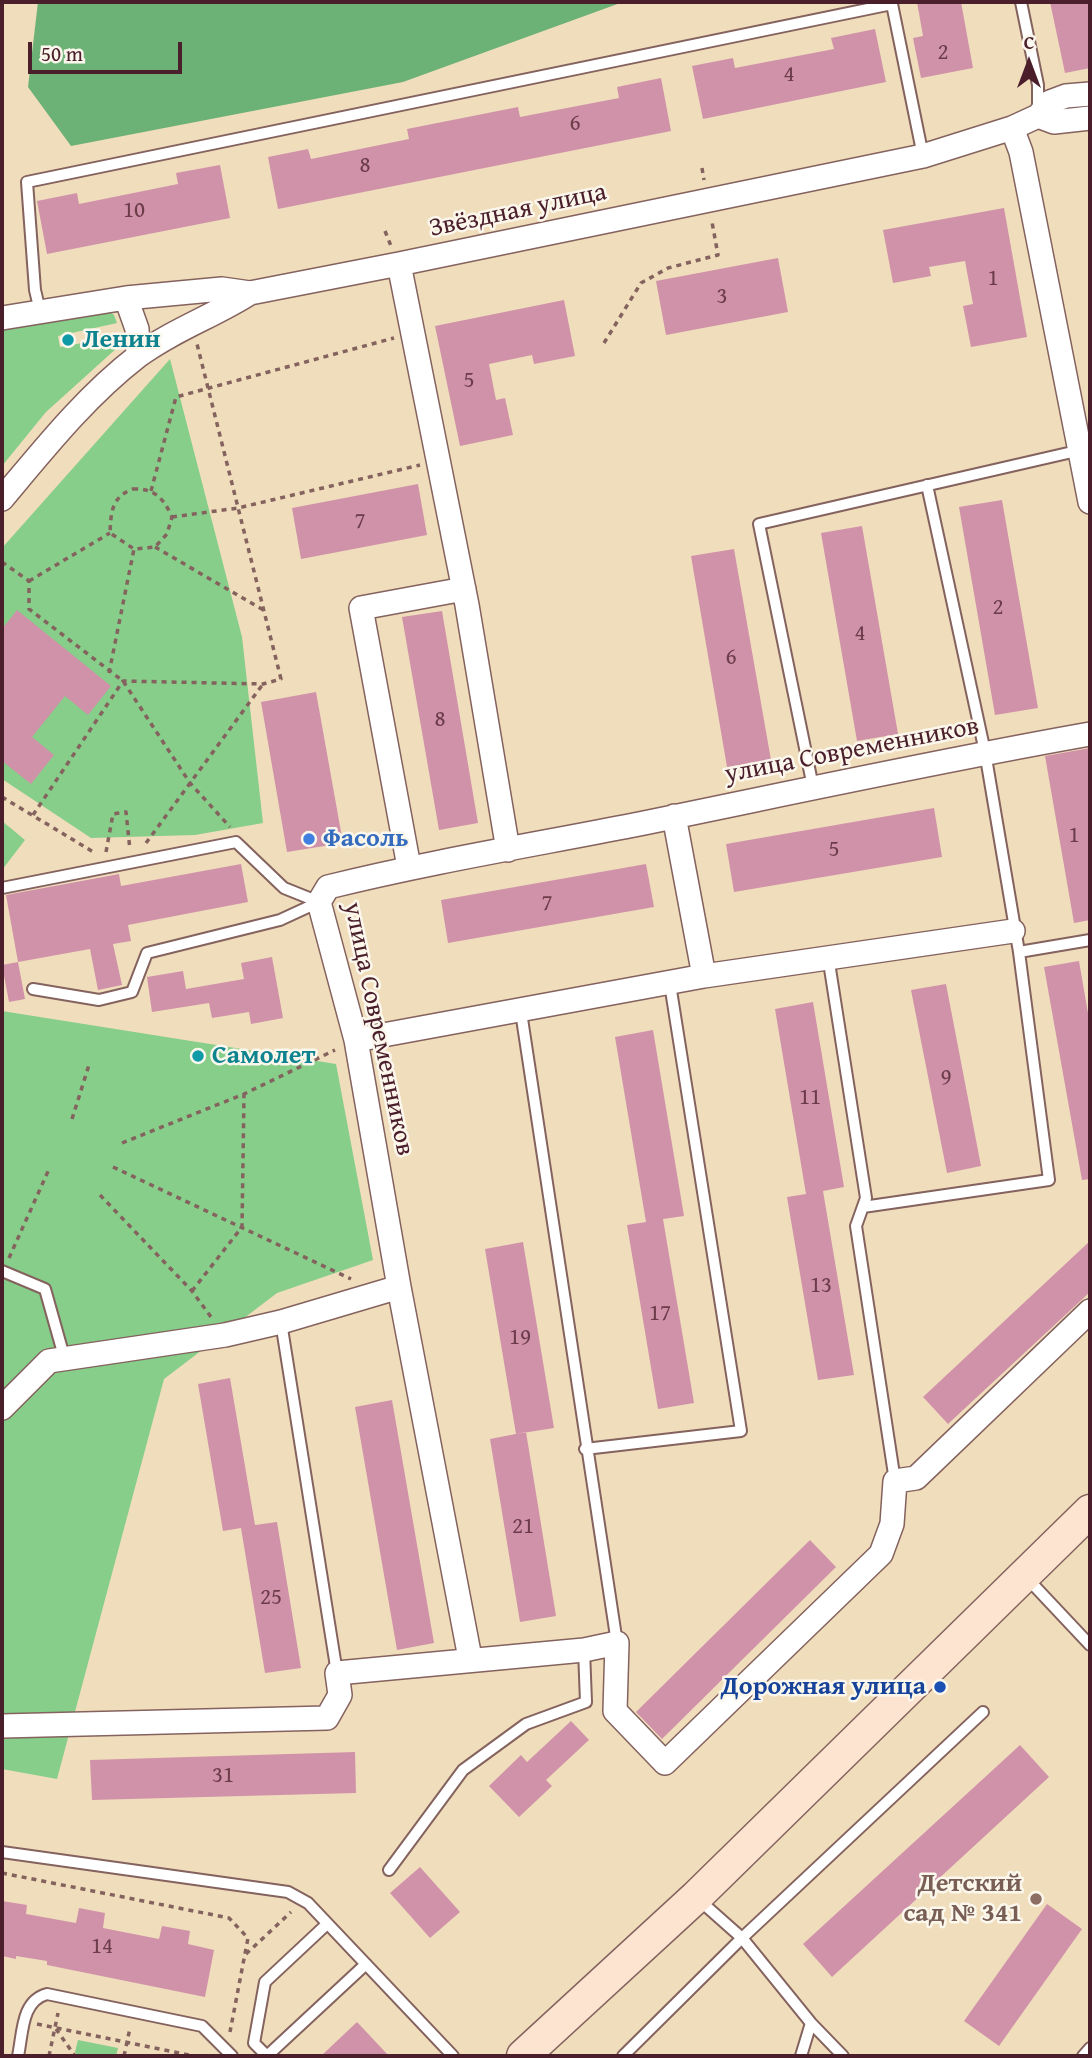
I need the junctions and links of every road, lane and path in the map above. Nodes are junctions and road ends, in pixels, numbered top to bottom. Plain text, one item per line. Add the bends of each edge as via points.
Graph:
1 (1021, 2) edge
2 (1090, 94) edge
3 (1038, 116) junction
4 (1082, 119) edge
5 (1012, 128) junction
6 (923, 156) junction
7 (702, 168) dead end
8 (708, 199) junction
9 (386, 231) dead end
10 (399, 264) junction
11 (250, 293) junction
12 (126, 298) junction
13 (40, 311) junction
14 (2, 318) edge
15 (402, 337) dead end
16 (195, 339) dead end
17 (604, 343) dead end
18 (138, 356) junction
19 (208, 387) junction
20 (1081, 450) junction
21 (423, 464) dead end
22 (927, 485) junction
23 (151, 491) junction
24 (2, 499) edge
25 (1090, 502) edge
26 (238, 508) junction
27 (172, 517) junction
28 (110, 533) junction
29 (155, 547) junction
30 (134, 549) junction
31 (2, 562) edge
32 (8, 566) junction
33 (2, 572) edge
34 (29, 581) junction
35 (464, 589) junction
36 (267, 612) junction
37 (109, 673) junction
38 (123, 681) junction
39 (263, 684) junction
40 (1090, 734) edge
41 (985, 752) junction
42 (190, 783) junction
43 (813, 787) junction
44 (2, 797) edge
45 (33, 815) junction
46 (674, 816) junction
47 (236, 842) junction
48 (508, 850) junction
49 (132, 862) junction
50 (410, 866) junction
51 (2, 888) edge
52 (319, 902) junction
53 (1090, 940) edge
54 (1016, 942) junction
55 (828, 956) junction
56 (704, 976) junction
57 (670, 984) junction
58 (33, 989) dead end
59 (521, 1012) junction
60 (356, 1040) junction
61 (89, 1065) dead end
62 (244, 1094) junction
63 (72, 1119) dead end
64 (122, 1143) dead end
65 (50, 1167) dead end
66 (113, 1167) dead end
67 (100, 1195) dead end
68 (863, 1207) junction
69 (242, 1227) junction
70 (2, 1271) edge
71 (390, 1290) junction
72 (192, 1291) junction
73 (1090, 1311) edge
74 (281, 1322) junction
75 (225, 1335) junction
76 (65, 1360) junction
77 (2, 1408) edge
78 (585, 1450) junction
79 (895, 1481) junction
80 (1090, 1511) edge
81 (1024, 1576) junction
82 (617, 1643) junction
83 (1090, 1645) edge
84 (584, 1650) junction
85 (470, 1658) junction
86 (338, 1673) junction
87 (983, 1712) dead end
88 (2, 1726) edge
89 (2, 1852) edge
90 (389, 1870) dead end
91 (2, 1873) edge
92 (696, 1897) junction
93 (303, 1900) junction
94 (327, 1924) junction
95 (742, 1938) junction
96 (244, 1956) junction
97 (366, 1964) junction
98 (62, 1997) junction
99 (134, 2012) junction
100 (25, 2021) junction
101 (811, 2023) junction
102 (55, 2027) junction
103 (127, 2042) junction
104 (1090, 2048) edge
105 (229, 2053) edge
106 (18, 2056) edge
107 (49, 2056) edge
108 (75, 2056) edge
109 (124, 2056) edge
110 (194, 2056) edge
111 (267, 2056) edge
112 (453, 2056) edge
113 (523, 2056) edge
114 (623, 2056) edge
115 (801, 2056) edge
116 (843, 2056) edge
117 (1083, 2056) edge

1 - 3 lane via 1038,85
2 - 3 street, Звёздная улица via 1051,102
3 - 4 street via 1054,122
3 - 5 street, Звёздная улица
5 - 6 street, Звёздная улица
5 - 20 street via 1021,152
6 - 8 street, Звёздная улица
6 - 13 lane via 892,4 27,182
7 - 8 path
8 - 10 street, Звёздная улица
8 - 17 path via 718,255 668,268 641,283
9 - 10 path
10 - 11 street, Звёздная улица
10 - 35 street
11 - 12 street, Звёздная улица via 222,289
11 - 18 street
12 - 13 street, Звёздная улица
12 - 18 street via 137,329
13 - 14 street, Звёздная улица
15 - 19 path
16 - 19 path
18 - 24 street via 72,415
19 - 23 path via 176,397
19 - 26 path
20 - 22 lane
20 - 25 street
21 - 26 path
22 - 41 lane
22 - 43 lane via 759,524
23 - 27 path via 164,500
23 - 28 path via 124,493 111,508
26 - 27 path
26 - 36 path
27 - 29 path
28 - 30 path
28 - 34 path
29 - 30 path
29 - 36 path
30 - 37 path
31 - 32 path
32 - 33 path
32 - 34 path
34 - 37 path via 29,609
35 - 48 street
35 - 50 street via 361,608
36 - 39 path via 281,679
37 - 38 path
38 - 39 path
38 - 42 path
38 - 45 path
39 - 42 path
40 - 41 street, улица Современников
41 - 43 street, улица Современников
41 - 54 lane
42 - 47 path via 236,833
42 - 49 path
43 - 46 street, улица Современников
44 - 45 path
45 - 49 path via 104,859 113,814 126,811
46 - 48 street, улица Современников
46 - 56 street
47 - 49 lane
47 - 52 lane via 284,888
48 - 50 street, улица Современников
49 - 51 lane
50 - 52 street, улица Современников via 328,887
52 - 58 lane via 281,920 147,953 132,992 99,1000
52 - 60 street, улица Современников
53 - 54 lane
54 - 55 street
54 - 68 lane via 1049,1180
55 - 56 street
55 - 68 lane via 866,1198
56 - 57 street
57 - 59 street
57 - 78 lane via 741,1431
59 - 60 street
59 - 78 lane
60 - 62 path
60 - 71 street, улица Современников
61 - 63 path
62 - 64 path
62 - 69 path
65 - 70 path
66 - 69 path
67 - 72 path
68 - 79 lane via 856,1226
69 - 71 path
69 - 72 path
70 - 76 lane via 45,1289
71 - 74 street
71 - 85 street, улица Современников
72 - 75 path
73 - 79 street via 916,1478
74 - 75 street
74 - 86 lane
75 - 76 street
76 - 77 street via 49,1361
78 - 82 lane
79 - 82 street via 892,1524 881,1554 665,1763 615,1711
80 - 81 street
81 - 83 lane
81 - 92 street
82 - 84 street
84 - 85 street
84 - 90 lane via 586,1702 526,1724 463,1770
85 - 86 street
86 - 88 street via 340,1695 327,1717
87 - 95 lane
89 - 93 lane via 288,1892
91 - 96 path via 229,1918 248,1938
92 - 95 lane
92 - 113 street
93 - 94 lane
93 - 96 path
94 - 97 lane
94 - 111 lane via 265,1982 254,2043
95 - 101 lane
95 - 114 lane
96 - 105 path
97 - 111 lane
97 - 112 lane
98 - 99 lane
98 - 100 lane via 36,1997
98 - 102 path
99 - 103 path
99 - 105 lane via 202,2026
100 - 102 path
100 - 106 lane
101 - 115 lane
101 - 116 lane
102 - 103 path
102 - 107 path
102 - 108 path
103 - 109 path
103 - 110 path
104 - 117 lane

